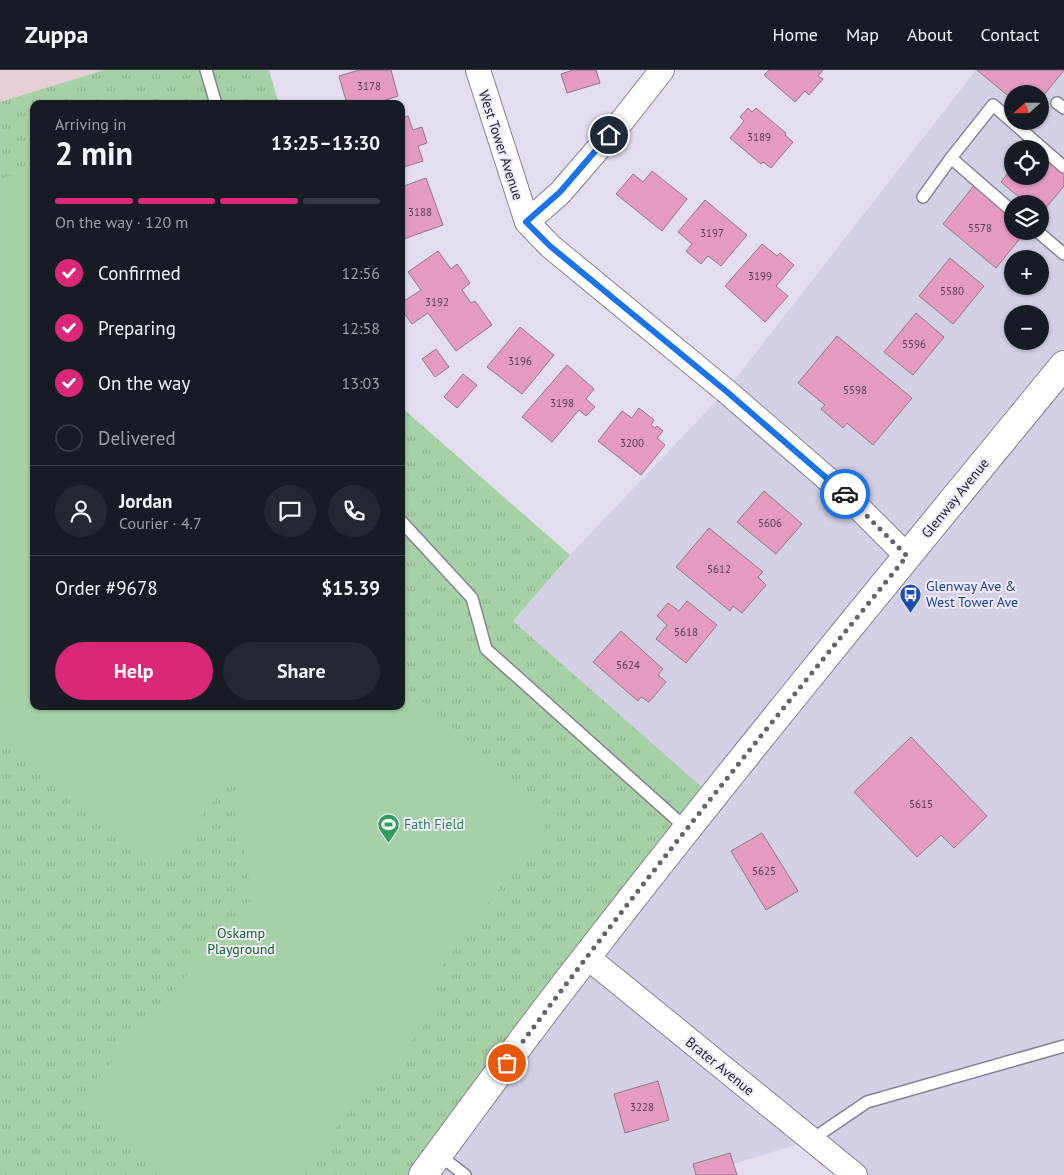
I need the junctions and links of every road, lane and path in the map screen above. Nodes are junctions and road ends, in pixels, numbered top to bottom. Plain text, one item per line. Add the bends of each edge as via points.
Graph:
1 (206, 70) edge
2 (478, 70) edge
3 (662, 70) edge
4 (215, 100) edge
5 (951, 158) junction
6 (1064, 168) edge
7 (923, 196) dead end
8 (1004, 204) edge
9 (526, 222) junction
10 (1048, 240) edge
11 (1064, 254) edge
12 (1064, 365) edge
13 (405, 525) edge
14 (907, 556) junction
15 (687, 829) junction
16 (586, 956) junction
17 (1064, 1046) edge
18 (811, 1140) junction
19 (431, 1165) edge
20 (465, 1175) edge
21 (855, 1175) edge

1 - 4 lane
2 - 9 street, West Tower Avenue
3 - 9 street via 560,192
5 - 6 lane via 993,105
5 - 7 lane
5 - 8 lane
9 - 14 street, West Tower Avenue via 550,246 838,488
10 - 11 lane
12 - 14 main road, Glenway Avenue
13 - 15 lane via 472,598 486,649
14 - 15 main road, Glenway Avenue
15 - 16 main road, Glenway Avenue
16 - 18 street, Brater Avenue
16 - 19 main road, Glenway Avenue
17 - 18 lane via 867,1102
18 - 21 street, Brater Avenue
19 - 20 lane

